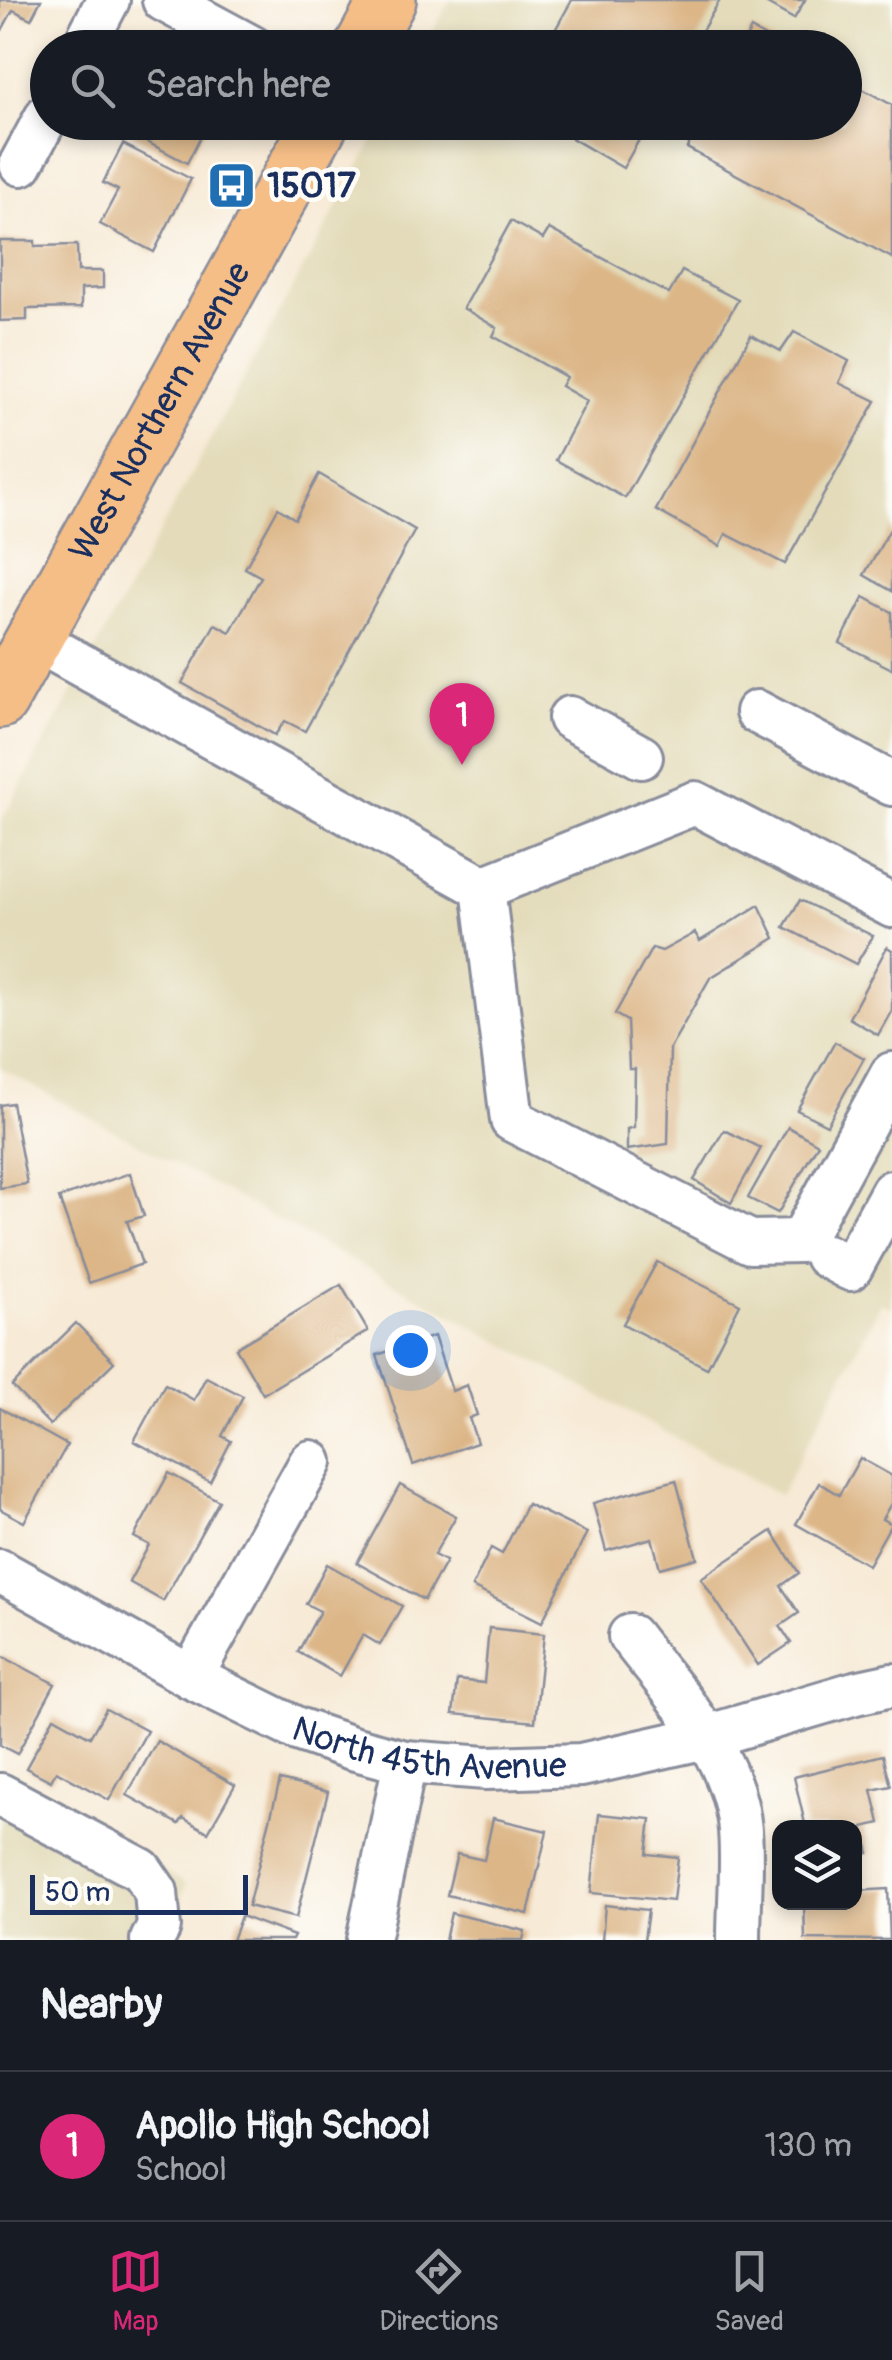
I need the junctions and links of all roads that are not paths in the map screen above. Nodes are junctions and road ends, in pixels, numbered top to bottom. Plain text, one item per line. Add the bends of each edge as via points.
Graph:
1 (108, 0) edge
2 (164, 0) edge
3 (388, 0) edge
4 (92, 30) edge
5 (220, 30) edge
6 (372, 30) edge
7 (34, 140) edge
8 (311, 140) edge
9 (21, 164) dead end
10 (34, 639) junction
11 (0, 700) edge
12 (757, 712) dead end
13 (570, 718) dead end
14 (641, 757) dead end
15 (892, 784) edge
16 (484, 888) junction
17 (892, 906) edge
18 (892, 1074) edge
19 (892, 1192) edge
20 (826, 1256) dead end
21 (311, 1462) dead end
22 (0, 1571) edge
23 (630, 1636) dead end
24 (191, 1677) junction
25 (892, 1685) edge
26 (706, 1737) junction
27 (405, 1762) junction
28 (0, 1795) edge
29 (152, 1940) edge
30 (368, 1940) edge
31 (739, 1940) edge

1 - 4 street
2 - 5 street
3 - 6 main road
7 - 9 street
8 - 10 main road, West Northern Avenue
10 - 11 main road, West Northern Avenue
10 - 16 street
12 - 15 street
13 - 14 street
16 - 17 street via 695,803
16 - 18 street via 512,1120 750,1242 800,1241
19 - 20 street via 850,1270
21 - 24 street
22 - 24 street, North 45th Avenue
23 - 26 street
24 - 27 street, North 45th Avenue via 297,1730
25 - 26 street, North 45th Avenue
26 - 27 street, North 45th Avenue via 581,1765
26 - 31 street via 726,1772 740,1828
27 - 30 street
28 - 29 street via 141,1870 156,1892 159,1926

